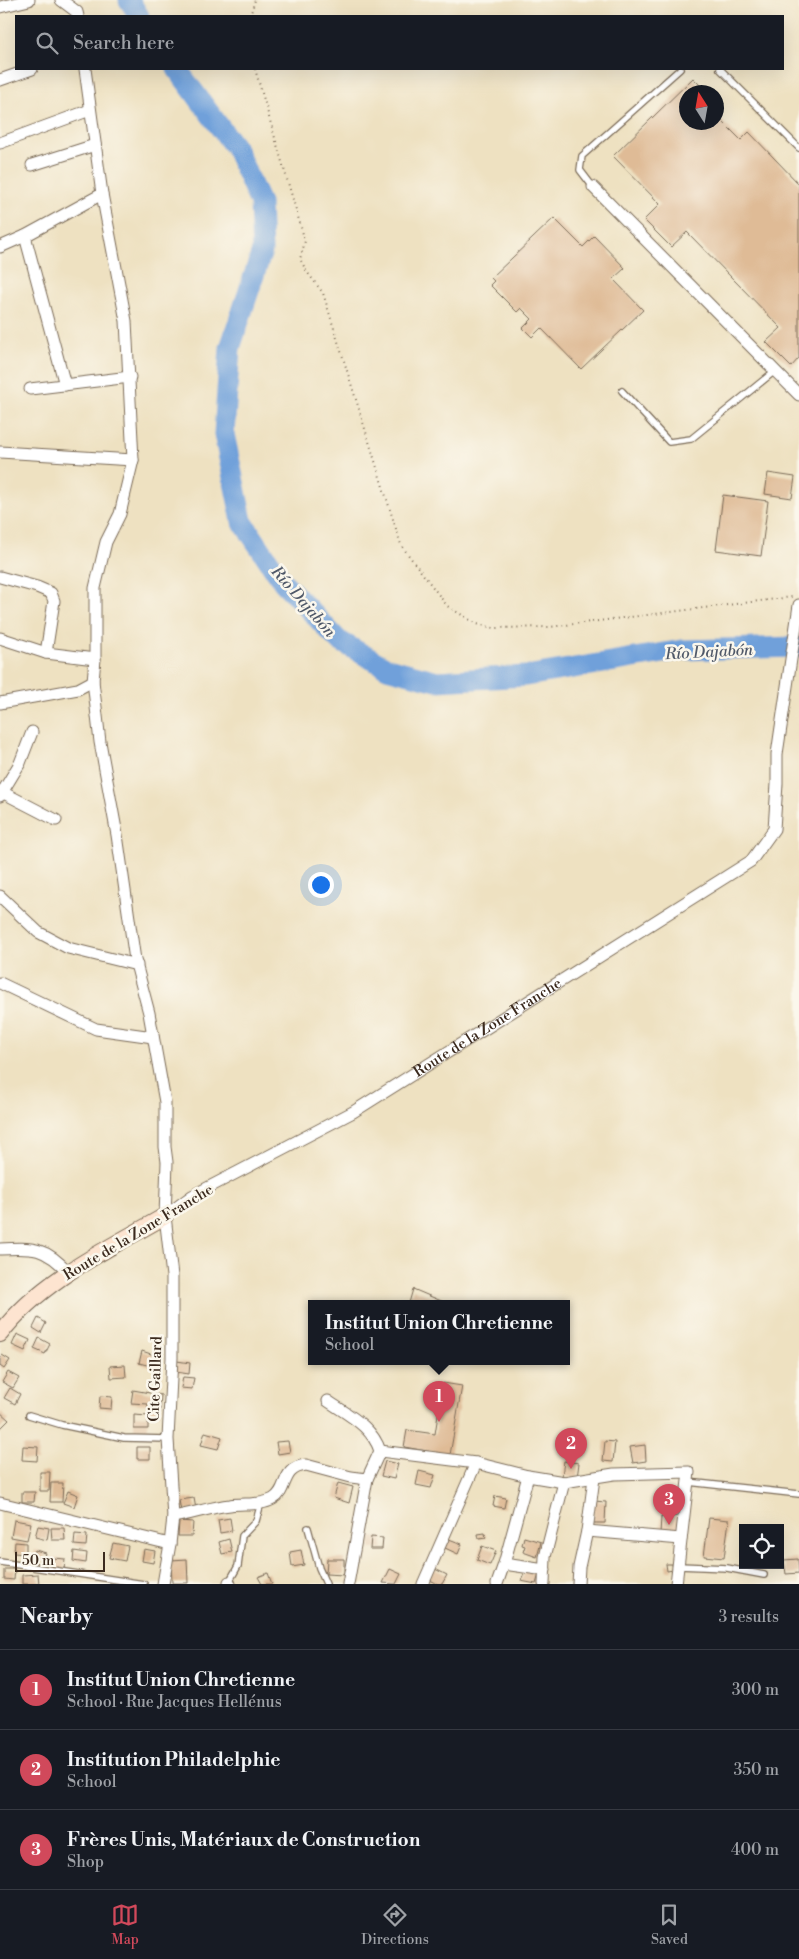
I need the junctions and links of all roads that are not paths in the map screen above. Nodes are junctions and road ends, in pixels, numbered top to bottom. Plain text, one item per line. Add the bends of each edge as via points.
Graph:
1 (28, 0) edge
2 (61, 0) edge
3 (0, 7) edge
4 (77, 9) edge
5 (29, 70) edge
6 (85, 70) edge
7 (679, 70) edge
8 (721, 70) edge
9 (0, 80) edge
10 (90, 110) junction
11 (0, 143) edge
12 (95, 145) junction
13 (799, 148) edge
14 (32, 165) dead end
15 (593, 187) joint
16 (102, 194) junction
17 (26, 236) junction
18 (0, 247) edge
19 (776, 370) junction
20 (130, 377) junction
21 (65, 385) junction
22 (30, 389) dead end
23 (622, 391) dead end
24 (799, 395) edge
25 (0, 452) edge
26 (133, 460) junction
27 (0, 578) edge
28 (799, 605) edge
29 (0, 638) edge
30 (46, 652) junction
31 (95, 659) junction
32 (93, 681) junction
33 (0, 703) edge
34 (32, 732) dead end
35 (1, 793) edge
36 (56, 820) dead end
37 (0, 896) edge
38 (137, 965) junction
39 (0, 983) edge
40 (153, 1038) junction
41 (165, 1216) junction
42 (0, 1249) edge
43 (69, 1273) junction
44 (0, 1334) edge
45 (328, 1401) dead end
46 (29, 1415) dead end
47 (168, 1439) junction
48 (380, 1451) junction
49 (476, 1463) junction
50 (528, 1476) junction
51 (367, 1478) junction
52 (594, 1478) junction
53 (564, 1482) junction
54 (688, 1482) junction
55 (799, 1494) edge
56 (0, 1503) edge
57 (261, 1503) junction
58 (172, 1516) junction
59 (308, 1528) dead end
60 (587, 1531) junction
61 (681, 1539) junction
62 (170, 1544) junction
63 (0, 1562) edge
64 (504, 1564) junction
65 (679, 1566) junction
66 (546, 1570) junction
67 (764, 1575) dead end
68 (105, 1581) edge
69 (229, 1583) edge
70 (144, 1584) edge
71 (162, 1584) edge
72 (326, 1584) edge
73 (348, 1584) edge
74 (423, 1584) edge
75 (497, 1584) edge
76 (544, 1584) edge
77 (578, 1584) edge
78 (676, 1584) edge

1 - 3 street
2 - 4 street
5 - 9 street
6 - 10 street, Cite Gaillard
7 - 15 lane via 582,156 580,170
8 - 13 lane
10 - 11 street
10 - 12 street, Cite Gaillard
12 - 14 street
12 - 16 street, Cite Gaillard
15 - 19 street
16 - 17 street
16 - 20 street, Cite Gaillard via 126,321
17 - 18 street
17 - 21 street
19 - 23 lane via 691,439 669,442
19 - 24 street
20 - 21 street
20 - 26 street, Cite Gaillard
21 - 22 street
25 - 26 street
26 - 31 street, Cite Gaillard via 120,514 106,542 95,588
27 - 30 street via 51,593 54,601
28 - 41 street, Route de la Zone Franche via 777,754 774,829 751,861 353,1112 192,1196
29 - 30 street
30 - 31 street
31 - 32 street, Cite Gaillard
32 - 33 street via 78,689
32 - 38 street, Cite Gaillard
34 - 35 street via 20,763
35 - 36 street
37 - 38 street via 38,932 68,948
38 - 40 street, Cite Gaillard
39 - 40 street via 96,1029
40 - 41 street, Cite Gaillard via 166,1102 168,1162
41 - 43 street, Route de la Zone Franche
41 - 47 street, Cite Gaillard via 172,1285
42 - 43 street via 41,1250
43 - 44 street, Route de la Zone Franche via 42,1291
45 - 48 street via 369,1431
46 - 47 lane via 124,1438
47 - 58 street, Cite Gaillard
48 - 49 street
48 - 51 street
49 - 50 street
49 - 74 street
50 - 53 street
50 - 64 street
51 - 57 street via 299,1466 291,1470 278,1496
51 - 73 street
52 - 53 street
52 - 54 street via 614,1474 689,1472
52 - 60 street
53 - 66 street via 545,1557
54 - 55 lane
54 - 61 street
56 - 62 street
57 - 58 street via 230,1505
57 - 69 lane via 256,1521 242,1536 238,1566
58 - 62 street, Cite Gaillard
59 - 72 lane
60 - 61 street
60 - 77 street
61 - 65 street
62 - 71 street, Cite Gaillard
63 - 68 lane
64 - 66 street
64 - 75 street
65 - 67 lane via 726,1568
65 - 78 street
66 - 76 street
68 - 70 lane

